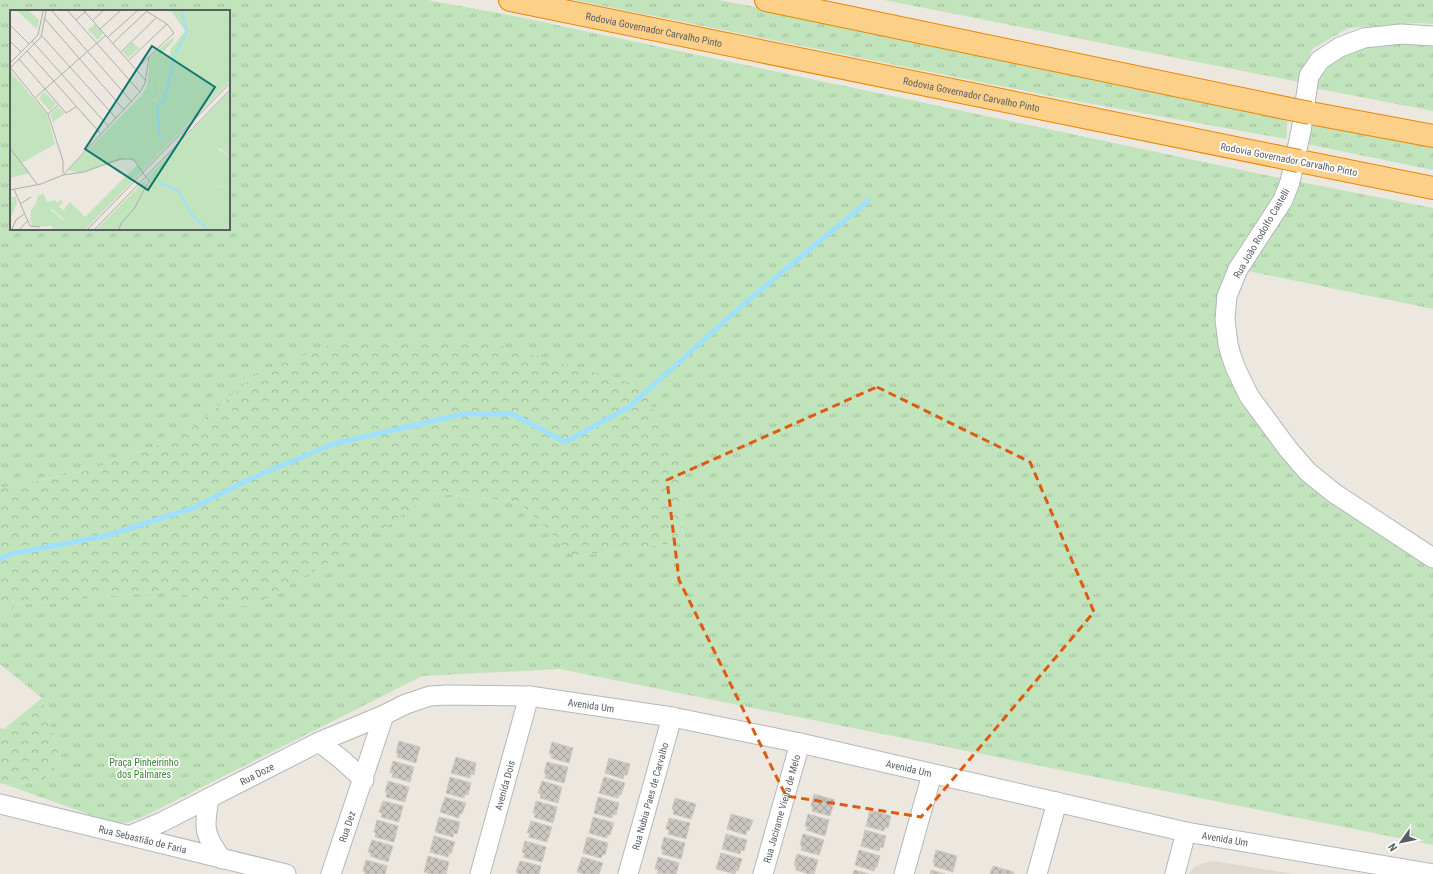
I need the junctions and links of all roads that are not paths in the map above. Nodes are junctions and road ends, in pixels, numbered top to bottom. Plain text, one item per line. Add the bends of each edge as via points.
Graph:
1 (510, 0) edge
2 (766, 0) edge
3 (1433, 36) edge
4 (1433, 136) edge
5 (1433, 188) edge
6 (1433, 558) edge
7 (529, 696) junction
8 (384, 715) junction
9 (672, 717) junction
10 (319, 742) junction
11 (800, 743) junction
12 (932, 774) junction
13 (364, 780) junction
14 (209, 798) junction
15 (1057, 802) junction
16 (0, 804) edge
17 (1186, 832) junction
18 (131, 836) junction
19 (222, 859) junction
20 (286, 874) edge
21 (331, 874) edge
22 (480, 874) edge
23 (628, 874) edge
24 (763, 874) edge
25 (904, 874) edge
26 (1037, 874) edge
27 (1175, 874) edge
28 (1433, 874) edge

1 - 5 highway, Rodovia Governador Carvalho Pinto, bridge
2 - 4 highway, bridge via 1285,108
3 - 6 street, Rua João Rodolfo Castelli via 1401,34 1364,38 1340,47 1320,60 1309,76 1290,182 1283,200 1238,269 1227,296 1225,319 1230,352 1249,396 1308,472 1334,493
7 - 8 street, Avenida Um via 430,696
7 - 9 street, Avenida Um
7 - 22 street, Avenida Dois
8 - 10 street, Rua Doze
8 - 13 street, Rua Dez
9 - 11 street, Avenida Um
9 - 23 street, Rua Nubia Paes de Carvalho
10 - 13 street
10 - 14 street, Rua Doze
11 - 12 street, Avenida Um
11 - 24 street, Rua Jacirame Vieira de Melo
12 - 15 street, Avenida Um
12 - 25 street
13 - 21 street, Rua Dez
14 - 18 street, Rua Doze
14 - 19 street via 205,830 210,844
15 - 17 street, Avenida Um
15 - 26 street
16 - 18 street, Rua Sebastião de Faria
17 - 27 street
17 - 28 street, Avenida Um
18 - 19 street, Rua Sebastião de Faria
19 - 20 street, Rua Sebastião de Faria

